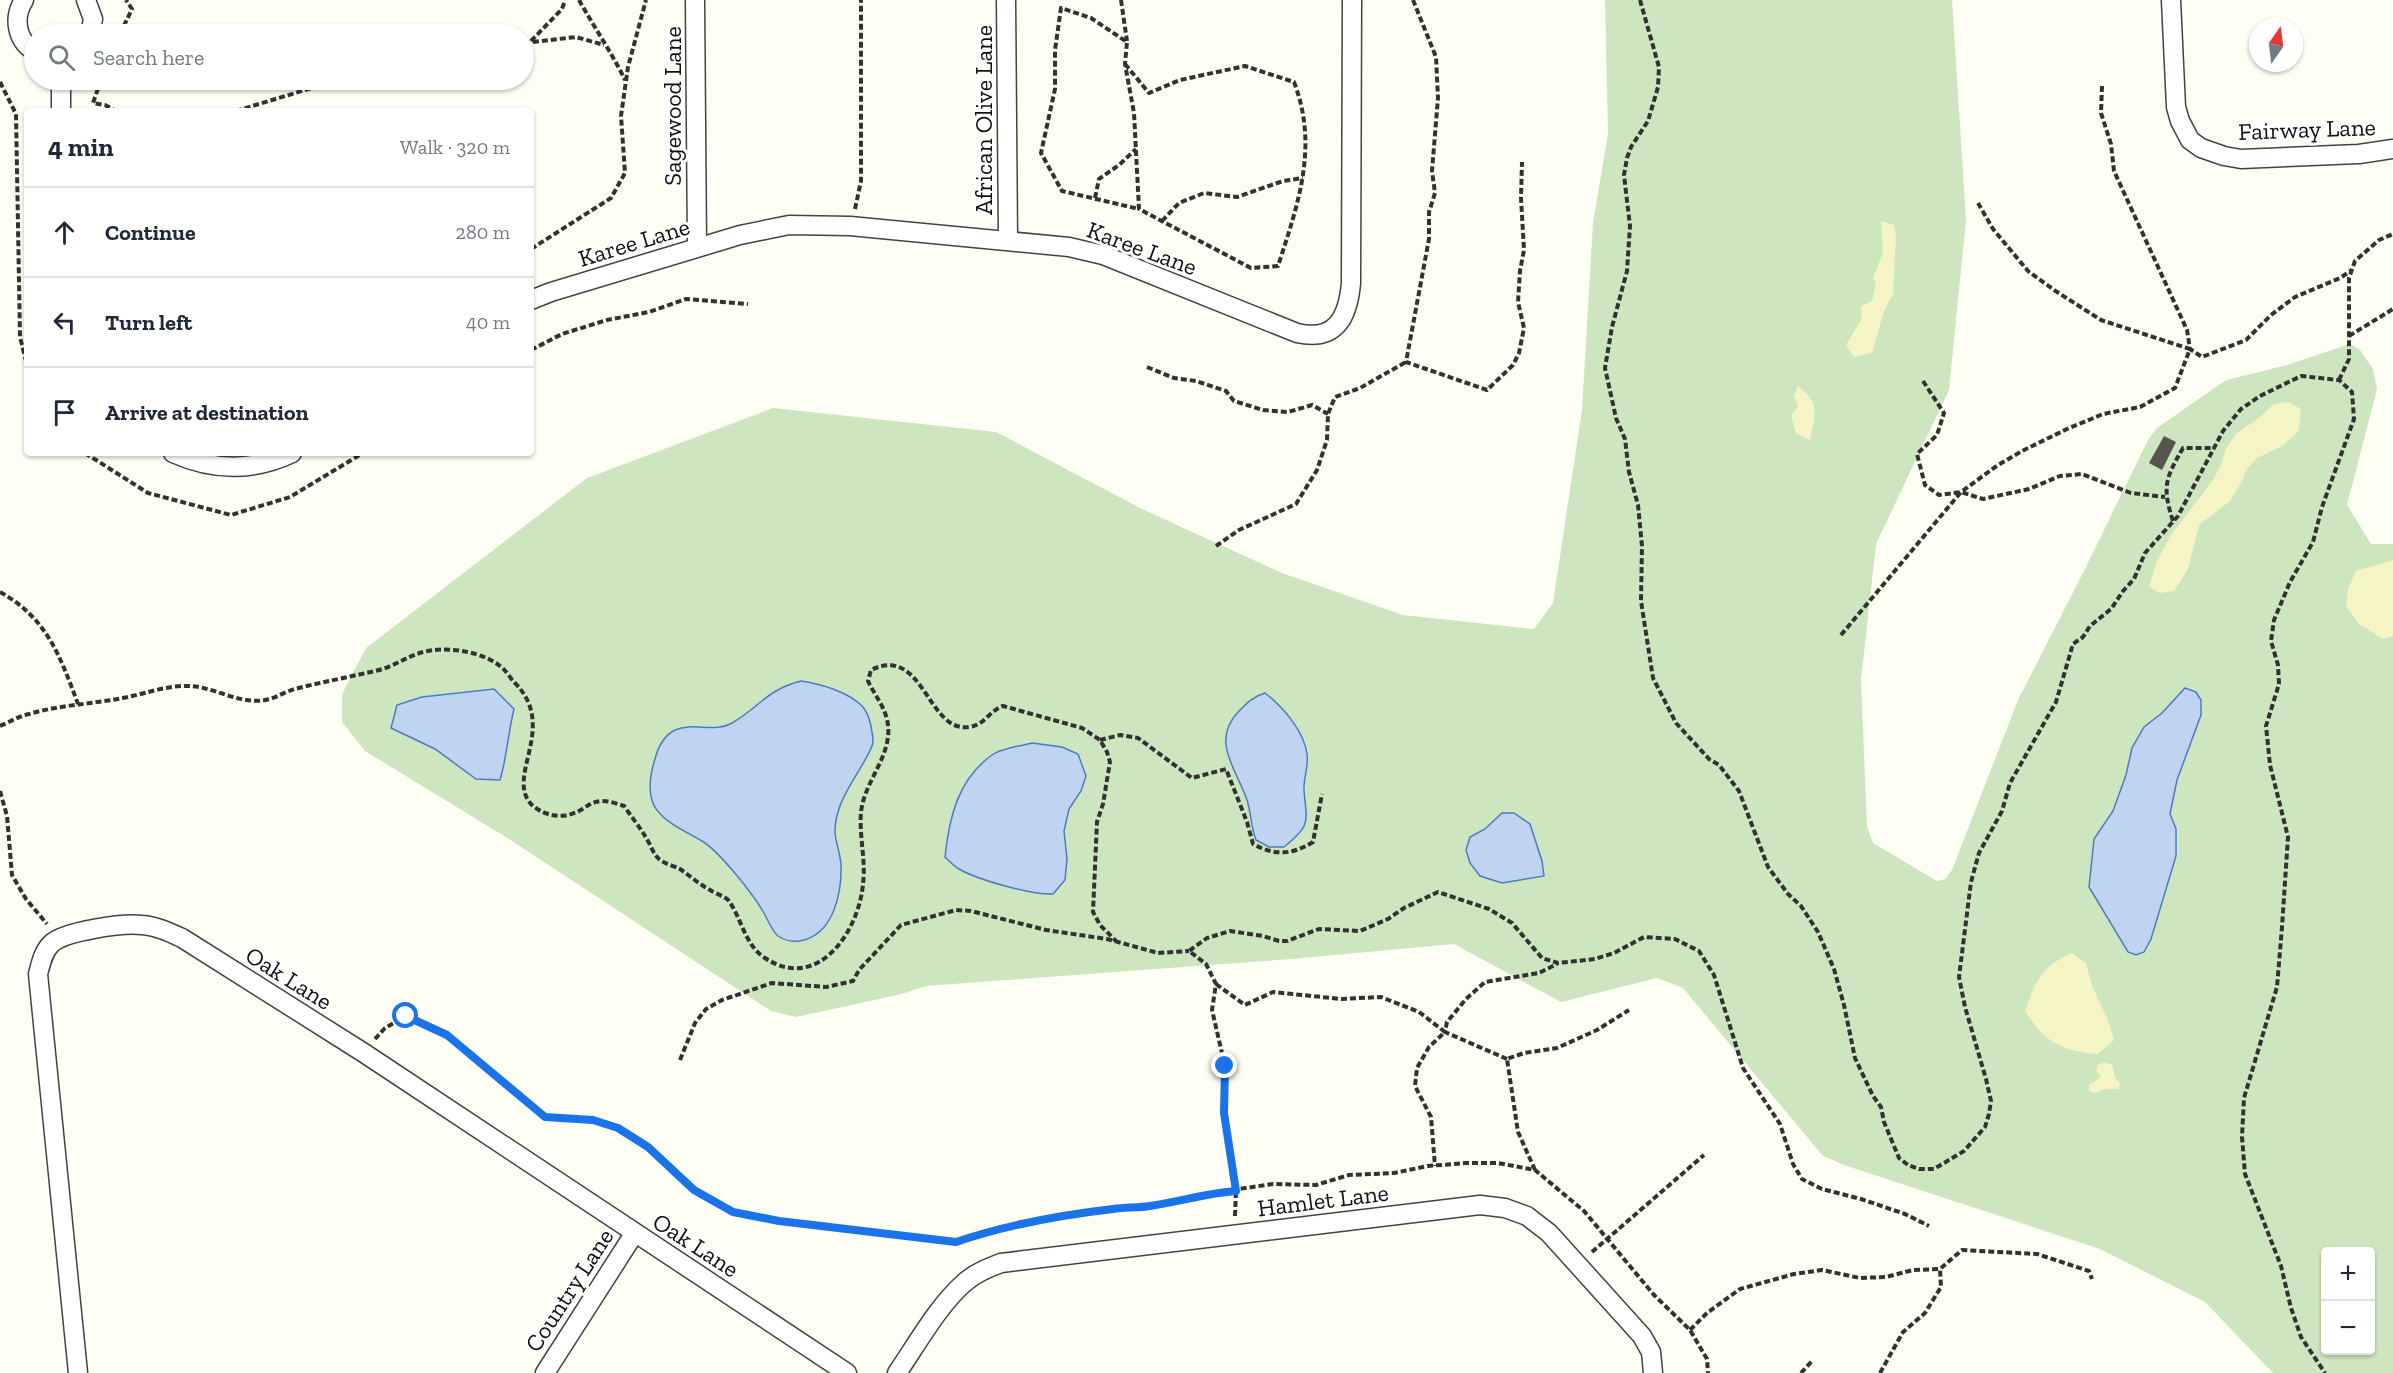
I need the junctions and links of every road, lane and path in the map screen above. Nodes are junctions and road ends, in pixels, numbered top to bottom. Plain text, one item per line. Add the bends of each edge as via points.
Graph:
1 (24, 0) edge
2 (86, 0) edge
3 (126, 0) edge
4 (565, 0) edge
5 (579, 0) edge
6 (646, 0) edge
7 (695, 0) edge
8 (861, 0) edge
9 (1006, 0) edge
10 (1121, 0) edge
11 (1352, 0) edge
12 (1413, 0) edge
13 (1640, 0) edge
14 (2171, 0) edge
15 (9, 19) edge
16 (92, 24) edge
17 (125, 24) edge
18 (534, 38) edge
19 (24, 41) edge
20 (534, 42) edge
21 (1127, 42) junction
22 (605, 46) junction
23 (1125, 64) junction
24 (626, 81) junction
25 (0, 82) edge
26 (2102, 86) dead end
27 (61, 90) edge
28 (98, 90) edge
29 (305, 90) edge
30 (61, 108) edge
31 (110, 108) edge
32 (246, 108) edge
33 (2393, 148) edge
34 (1136, 149) junction
35 (1522, 162) dead end
36 (1303, 178) junction
37 (1095, 198) junction
38 (1978, 203) dead end
39 (1139, 209) junction
40 (1162, 221) junction
41 (850, 226) junction
42 (2393, 234) edge
43 (1008, 240) junction
44 (534, 247) edge
45 (698, 247) junction
46 (2352, 270) junction
47 (534, 299) edge
48 (748, 304) dead end
49 (2393, 309) edge
50 (2349, 336) junction
51 (534, 348) edge
52 (2190, 349) junction
53 (24, 353) edge
54 (1406, 362) junction
55 (1147, 367) dead end
56 (2339, 380) junction
57 (1923, 381) dead end
58 (1328, 414) junction
59 (2214, 448) junction
60 (90, 456) edge
61 (179, 456) edge
62 (286, 456) edge
63 (358, 456) edge
64 (1961, 492) junction
65 (2165, 497) junction
66 (2173, 522) junction
67 (1216, 546) dead end
68 (0, 592) edge
69 (1841, 635) dead end
70 (78, 704) junction
71 (0, 726) edge
72 (1100, 740) junction
73 (0, 791) edge
74 (1322, 794) dead end
75 (1116, 941) junction
76 (52, 942) junction
77 (1189, 951) junction
78 (1558, 963) junction
79 (1216, 984) junction
80 (1629, 1010) dead end
81 (1445, 1032) junction
82 (364, 1053) junction
83 (1507, 1059) junction
84 (680, 1060) dead end
85 (1704, 1155) dead end
86 (1435, 1166) junction
87 (1535, 1170) junction
88 (1236, 1191) junction
89 (1929, 1226) dead end
90 (634, 1234) junction
91 (1237, 1234) junction
92 (1607, 1239) junction
93 (1577, 1264) junction
94 (1940, 1269) junction
95 (2092, 1280) dead end
96 (1690, 1330) junction
97 (1813, 1360) dead end
98 (78, 1373) edge
99 (545, 1373) edge
100 (847, 1373) edge
101 (897, 1373) edge
102 (1653, 1373) edge
103 (1708, 1373) edge
104 (1801, 1373) edge
105 (1880, 1373) edge
106 (2325, 1373) edge

1 - 15 street
2 - 16 street
3 - 17 path via 132,9
4 - 18 path via 562,9
5 - 22 path
6 - 24 path
7 - 45 street, Sagewood Lane
8 - 41 path via 861,181
9 - 43 street, African Olive Lane
10 - 21 path
11 - 43 street, Karee Lane via 1351,283 1346,311 1335,327 1323,334 1297,333 1103,255
12 - 54 path via 1436,57 1438,98 1432,171 1435,193
13 - 66 path via 1659,67 1658,87 1652,111 1627,158 1627,271 1605,368 1638,506 1641,601 1653,678 1676,723 1739,791 1768,867 1818,932 1834,969 1855,1058 1881,1107 1899,1158 1908,1165 1919,1169 1941,1166 1965,1152 1985,1127 1991,1101 1959,977 1971,882 1979,853 2002,811 2010,783 2049,716 2073,644 2111,609 2134,579 2145,553
14 - 33 street, Fairway Lane via 2176,107 2190,141 2241,159 2359,154
15 - 19 street
20 - 22 path via 576,37
21 - 23 path
21 - 37 path via 1091,18 1061,8 1054,50 1055,89 1041,153 1062,191
22 - 24 path
23 - 34 path
23 - 36 path via 1149,93 1180,80 1245,66 1294,82 1301,101 1306,160
24 - 44 path via 621,116 625,173 611,198
25 - 53 path via 16,114 20,337
26 - 52 path via 2101,113 2114,171 2187,330
27 - 30 street
28 - 31 path via 93,103
29 - 32 path
34 - 37 path via 1099,179
34 - 39 path
35 - 54 path via 1524,249 1518,302 1524,328 1513,365 1487,390
36 - 40 path via 1238,197 1204,193 1179,203
36 - 40 path via 1278,266 1251,268
37 - 39 path
38 - 52 path via 1993,230 2028,271 2054,290 2101,320
39 - 40 path
41 - 43 street, Karee Lane
41 - 45 street, Karee Lane via 789,225
42 - 46 path via 2379,240 2355,261
45 - 47 street, Karee Lane
46 - 50 path
46 - 52 path via 2295,297 2246,340 2202,357
48 - 51 path via 686,298 649,312 562,334
49 - 50 path
50 - 56 path via 2349,359
52 - 64 path via 2175,388 2140,407 2103,414 2022,451
54 - 58 path via 1335,397
55 - 58 path via 1226,391 1234,401 1263,410 1288,412 1312,405
56 - 59 path via 2301,376 2260,396 2241,409
56 - 106 path via 2352,392 2354,419 2313,542 2290,582 2274,620 2271,641 2279,684 2266,726 2270,765 2288,837 2283,927 2277,987 2244,1098 2242,1137 2245,1174 2281,1266 2301,1337
57 - 64 path via 1944,413 1937,435 1917,454 1925,485 1939,495
58 - 67 path via 1327,440 1317,470 1296,504 1239,530
59 - 65 path via 2183,448 2170,470
59 - 66 path
60 - 63 path via 148,493 231,516 290,497
61 - 62 street via 222,468 251,467
64 - 65 path via 1983,499 2029,489 2060,476 2082,474 2131,493
64 - 69 path
65 - 66 path
68 - 70 path via 42,626 60,657
70 - 71 path via 26,714
70 - 72 path via 188,686 250,700 268,699 386,668 419,653 455,651 480,656 500,665 530,702 533,743 523,781 524,796 535,807 555,817 575,813 601,800 624,806 659,859 728,899 745,936 764,958 782,966 805,969 816,966 840,942 860,906 864,860 861,812 886,747 889,726 868,681 871,670 881,666 901,668 925,690 942,717 958,727 970,728 984,722 993,710 1003,706 1066,722
72 - 74 path via 1120,735 1138,738 1192,778 1226,769 1253,844 1267,852 1291,852 1313,842
72 - 75 path via 1110,762 1097,822 1093,912
73 - 76 path via 7,816 12,875 51,928
75 - 77 path via 1158,953
75 - 84 path via 1046,930 971,911 956,910 901,925 853,981 826,987 772,983 706,1009 695,1023
76 - 82 street, Oak Lane via 67,935 119,925 163,929
76 - 98 street via 38,974 38,988
77 - 78 path via 1207,938 1230,931 1287,941 1319,929 1360,931 1438,892 1489,909 1512,923 1542,958
77 - 79 path via 1206,964
78 - 81 path via 1539,974 1485,982 1453,1014
78 - 89 path via 1595,959 1644,937 1675,939 1699,951 1714,975 1743,1068 1780,1124 1802,1179
79 - 81 path via 1245,1005 1273,993 1341,999 1381,996 1419,1012
79 - 88 path via 1212,1010 1225,1066 1224,1113
80 - 83 path via 1557,1048
81 - 83 path
81 - 86 path via 1429,1047 1417,1068 1415,1086 1431,1117
82 - 88 path via 385,1028 406,1016 447,1035 545,1117 593,1120 618,1128 648,1147 694,1190 733,1212 779,1221 956,1242 1048,1219
82 - 90 street, Oak Lane
83 - 87 path via 1518,1132
85 - 92 path
86 - 87 path via 1498,1163
86 - 88 path via 1349,1175 1316,1185 1273,1184
87 - 92 path via 1584,1211
88 - 91 path
90 - 99 street, Country Lane
90 - 100 street, Oak Lane
91 - 93 street, Hamlet Lane via 1480,1205 1527,1216
91 - 101 street, Hamlet Lane via 1001,1263 981,1271 951,1297
92 - 93 path
92 - 96 path via 1654,1295
93 - 102 street, Hamlet Lane via 1642,1336 1652,1352
94 - 95 path via 1962,1250 1999,1251 2045,1257 2089,1271
94 - 96 path via 1860,1278 1822,1270 1794,1274 1740,1289 1707,1312
94 - 105 path via 1941,1287 1925,1312 1903,1332
96 - 103 path via 1707,1359
97 - 104 path

